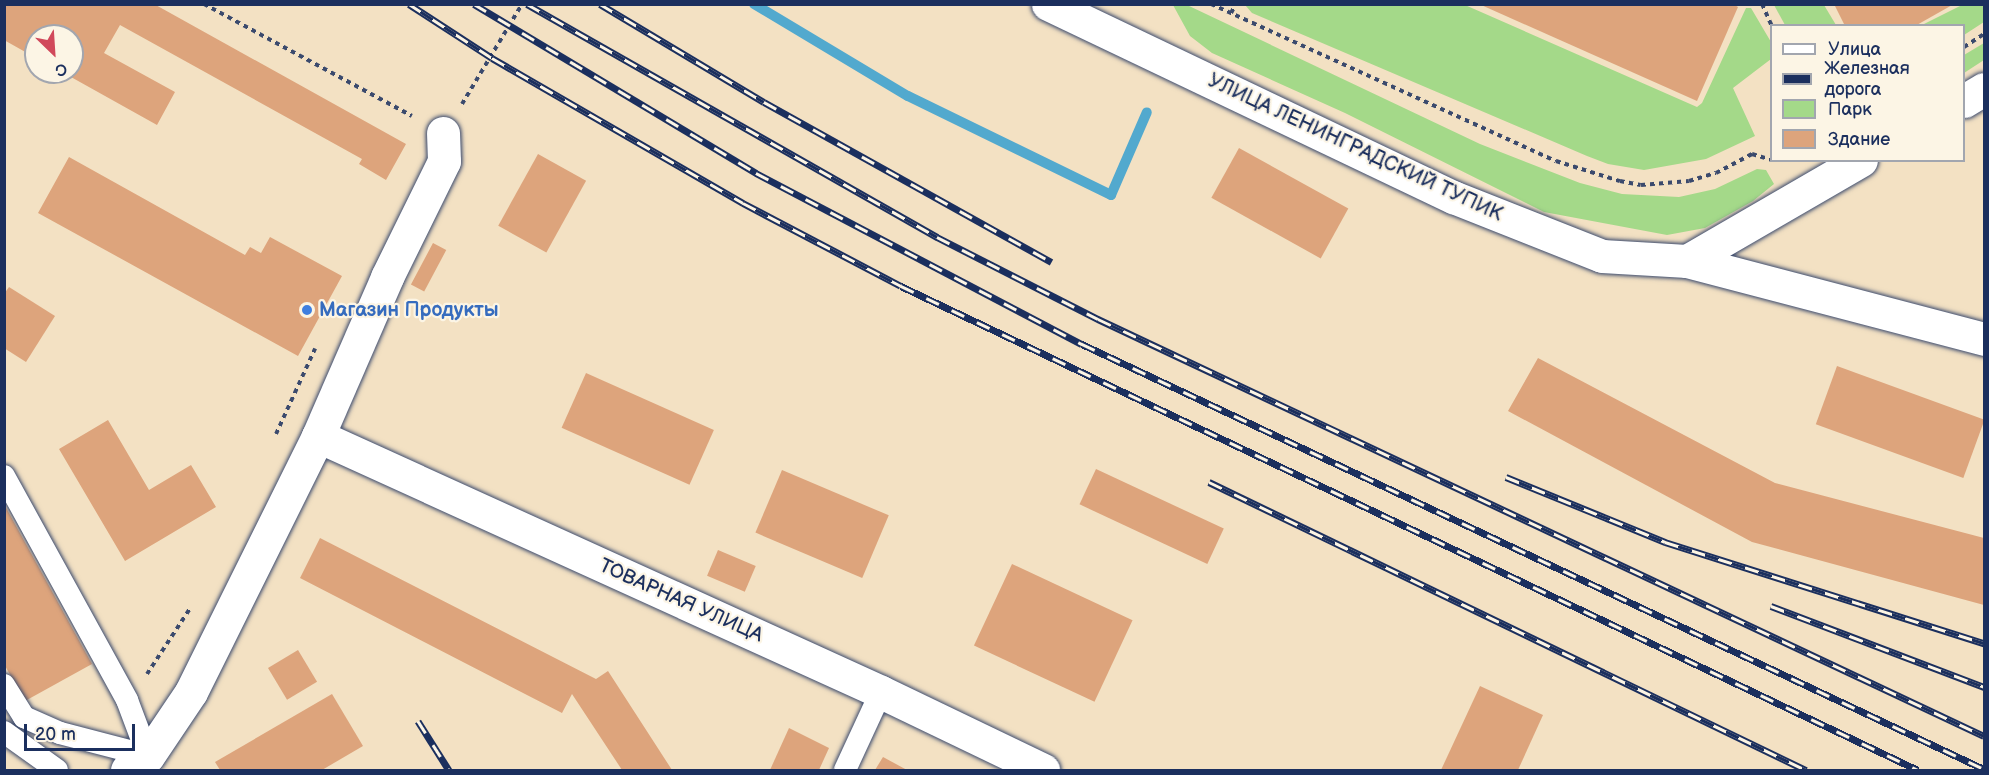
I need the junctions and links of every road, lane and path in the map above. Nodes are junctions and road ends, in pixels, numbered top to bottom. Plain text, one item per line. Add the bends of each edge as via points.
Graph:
1 (204, 4) edge
2 (522, 4) edge
3 (1048, 4) edge
4 (1211, 4) edge
5 (1236, 4) edge
6 (1762, 4) edge
7 (1231, 14) junction
8 (1097, 15) edge
9 (1771, 24) edge
10 (1984, 34) edge
11 (1965, 46) edge
12 (1984, 89) edge
13 (1965, 100) edge
14 (443, 133) junction
15 (1770, 159) edge
16 (1858, 162) edge
17 (1687, 261) junction
18 (1984, 339) edge
19 (321, 340) dead end
20 (318, 436) junction
21 (272, 443) dead end
22 (4, 476) edge
23 (195, 599) dead end
24 (4, 685) edge
25 (881, 692) junction
26 (127, 700) junction
27 (4, 732) edge
28 (148, 766) edge
29 (57, 771) edge
30 (845, 771) edge
31 (1042, 771) edge

1 - 14 path
2 - 14 path
3 - 8 street, УЛИЦА ЛЕНИНГРАДСКИЙ ТУПИК
4 - 7 path
5 - 7 path
6 - 9 path
7 - 15 path via 1546,157 1620,181 1641,185 1689,181 1716,173 1752,154
8 - 17 street, УЛИЦА ЛЕНИНГРАДСКИЙ ТУПИК via 1452,197 1602,256
10 - 11 path
12 - 13 street
14 - 20 street via 444,161 387,277
16 - 17 street
17 - 18 street, УЛИЦА ЛЕНИНГРАДСКИЙ ТУПИК
19 - 21 path via 308,358
20 - 25 street, ТОВАРНАЯ УЛИЦА
20 - 28 street via 191,692
22 - 26 lane
23 - 26 path via 159,659
24 - 28 lane via 24,717
25 - 30 lane
25 - 31 street, ТОВАРНАЯ УЛИЦА
26 - 28 lane
27 - 29 lane

